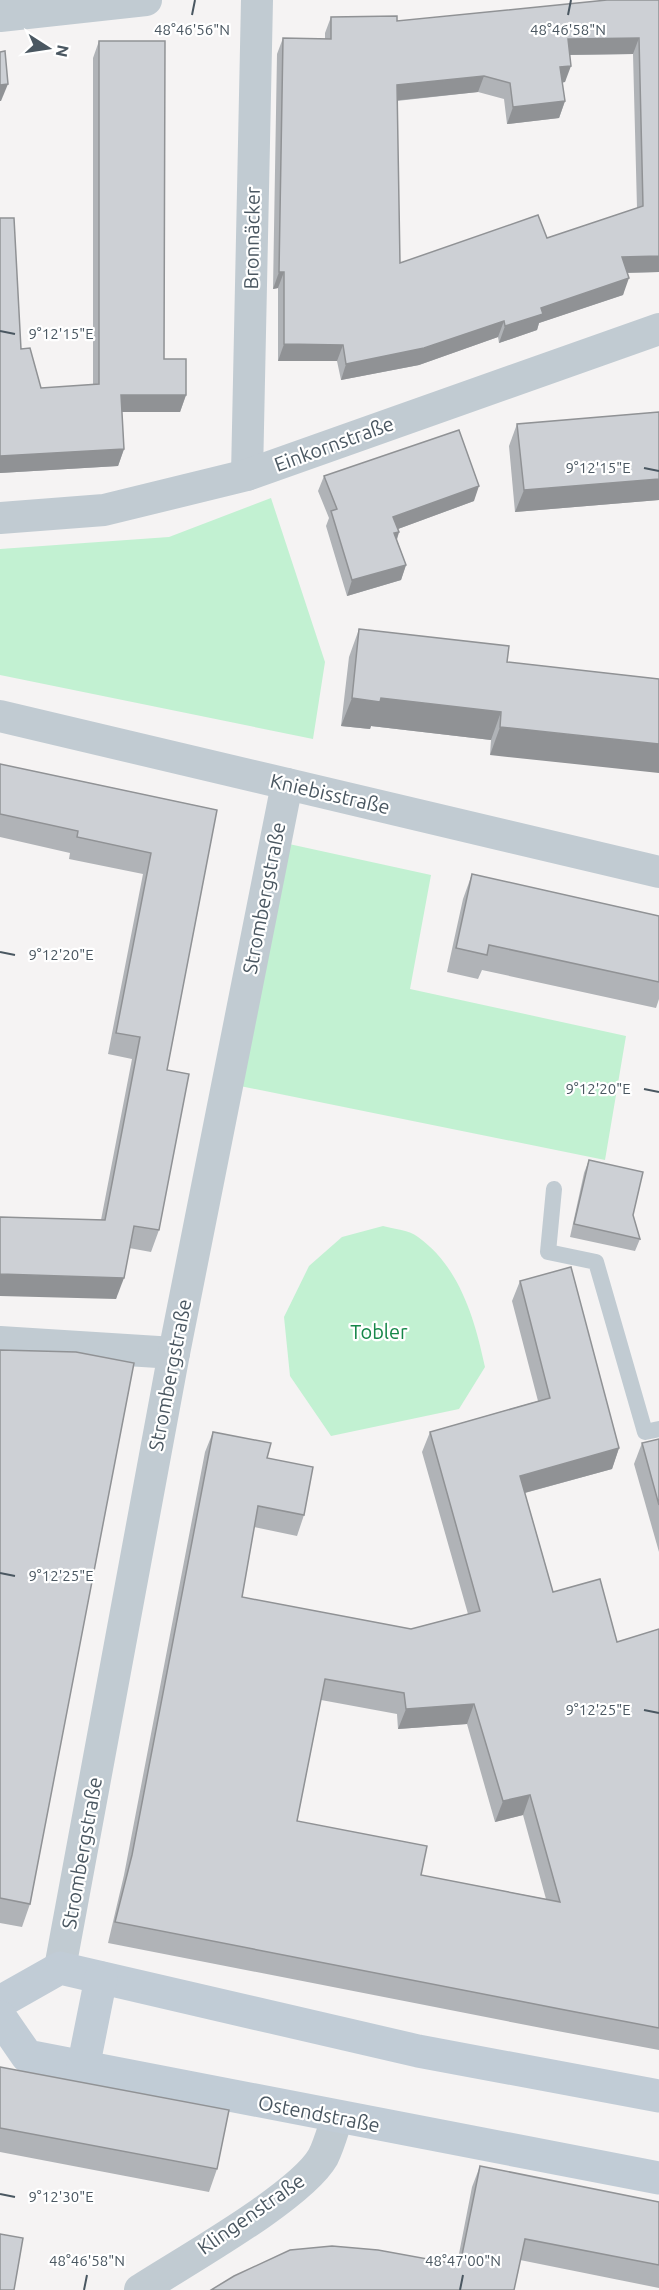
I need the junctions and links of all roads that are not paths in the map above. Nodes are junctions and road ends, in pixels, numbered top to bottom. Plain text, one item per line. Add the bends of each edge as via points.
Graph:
1 (146, 0) edge
2 (257, 0) edge
3 (0, 16) edge
4 (659, 329) edge
5 (247, 475) junction
6 (0, 518) edge
7 (0, 716) edge
8 (286, 784) junction
9 (659, 872) edge
10 (554, 1189) dead end
11 (0, 1342) edge
12 (174, 1353) junction
13 (659, 1429) edge
14 (60, 1968) junction
15 (101, 1978) junction
16 (0, 2002) edge
17 (0, 2017) edge
18 (83, 2068) junction
19 (659, 2096) edge
20 (337, 2118) junction
21 (659, 2178) edge
22 (140, 2290) edge

1 - 3 street
2 - 5 street, Bronnäcker
4 - 5 street, Einkornstraße
5 - 6 street, Einkornstraße via 104,510
7 - 8 street, Kniebisstraße
8 - 9 street, Kniebisstraße
8 - 12 street, Strombergstraße
10 - 13 lane via 548,1252 596,1262 645,1432
11 - 12 street
12 - 14 street, Strombergstraße
14 - 15 street
14 - 16 street
15 - 18 street
15 - 19 street via 418,2051
17 - 18 street, Ostendstraße via 27,2056
18 - 20 street, Ostendstraße
20 - 21 street, Ostendstraße
20 - 22 street, Klingenstraße via 323,2157 307,2176 257,2214

